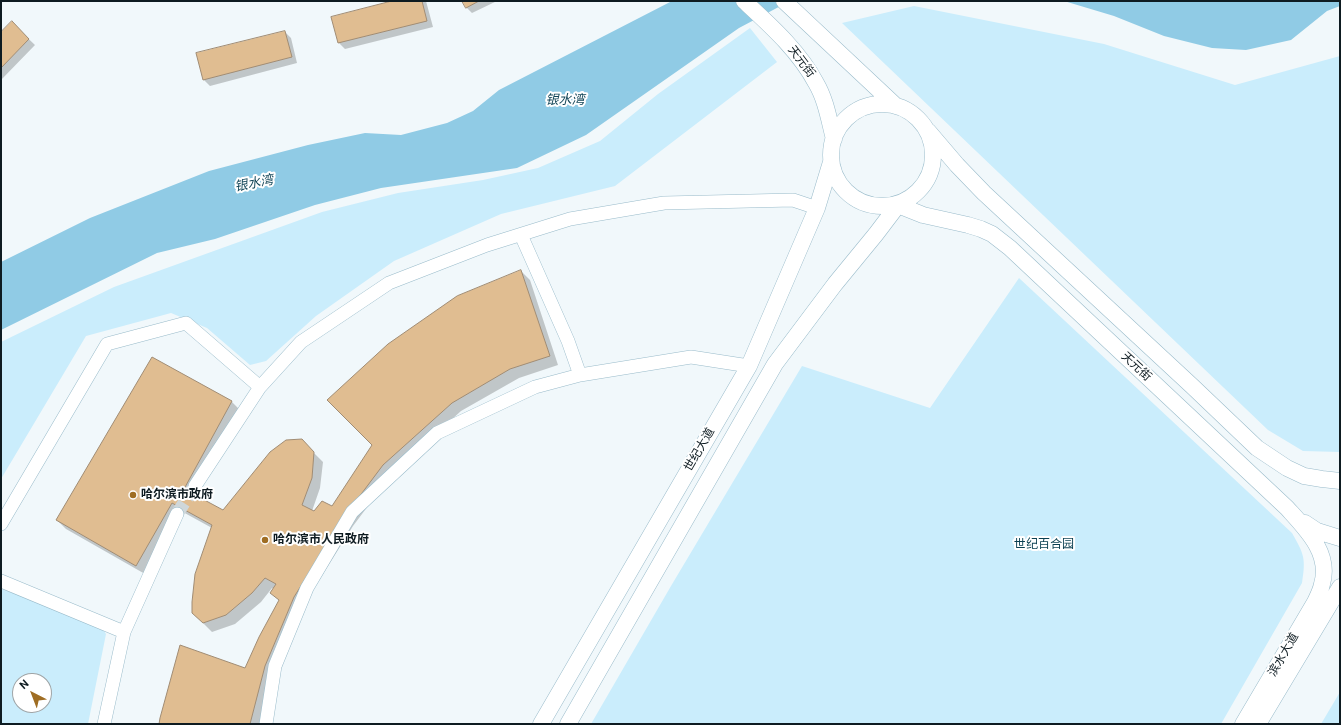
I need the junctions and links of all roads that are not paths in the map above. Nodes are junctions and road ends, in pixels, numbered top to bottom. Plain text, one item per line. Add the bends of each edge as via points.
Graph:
1 (744, 1) edge
2 (784, 1) edge
3 (896, 106) junction
4 (928, 130) junction
5 (834, 139) junction
6 (831, 162) junction
7 (898, 205) junction
8 (817, 208) junction
9 (521, 235) junction
10 (749, 366) junction
11 (580, 375) junction
12 (260, 387) junction
13 (1340, 481) edge
14 (195, 486) tunnel mouth
15 (1291, 513) junction
16 (177, 514) tunnel mouth
17 (1, 524) edge
18 (1340, 538) edge
19 (1, 581) edge
20 (1322, 584) joint
21 (1340, 587) edge
22 (124, 632) junction
23 (104, 724) edge
24 (266, 724) edge
25 (541, 724) edge
26 (568, 724) edge
27 (1243, 724) edge
28 (1258, 724) edge

1 - 5 main road, 天元街 via 800,58 817,84 828,112
2 - 3 main road
3 - 4 main road via 909,111
3 - 5 main road via 880,104 864,107 850,116 839,128
4 - 7 main road via 934,160 930,175 923,188
4 - 13 main road, 天元街 via 984,193 1257,448 1304,476
5 - 6 main road
6 - 7 main road via 835,177 854,199 868,205
6 - 8 main road, 世纪大道
7 - 15 main road, 天元街 via 923,215 981,229 1010,248
7 - 26 main road, 世纪大道 via 775,364
8 - 9 lane via 793,200 664,203 570,219
8 - 10 main road, 世纪大道
9 - 11 lane via 568,341
9 - 12 lane via 487,245 388,283 301,342
10 - 11 lane via 691,357
10 - 25 main road, 世纪大道
11 - 24 lane via 535,386 437,433 352,512 307,588 275,666
12 - 14 lane
12 - 17 lane via 186,322 107,344
15 - 18 main road via 1317,531
15 - 20 main road, 天元街 via 1319,549 1324,570
16 - 22 lane
19 - 22 lane
20 - 27 main road, 滨水大道 via 1315,602
21 - 28 main road, 滨水大道
22 - 23 lane

